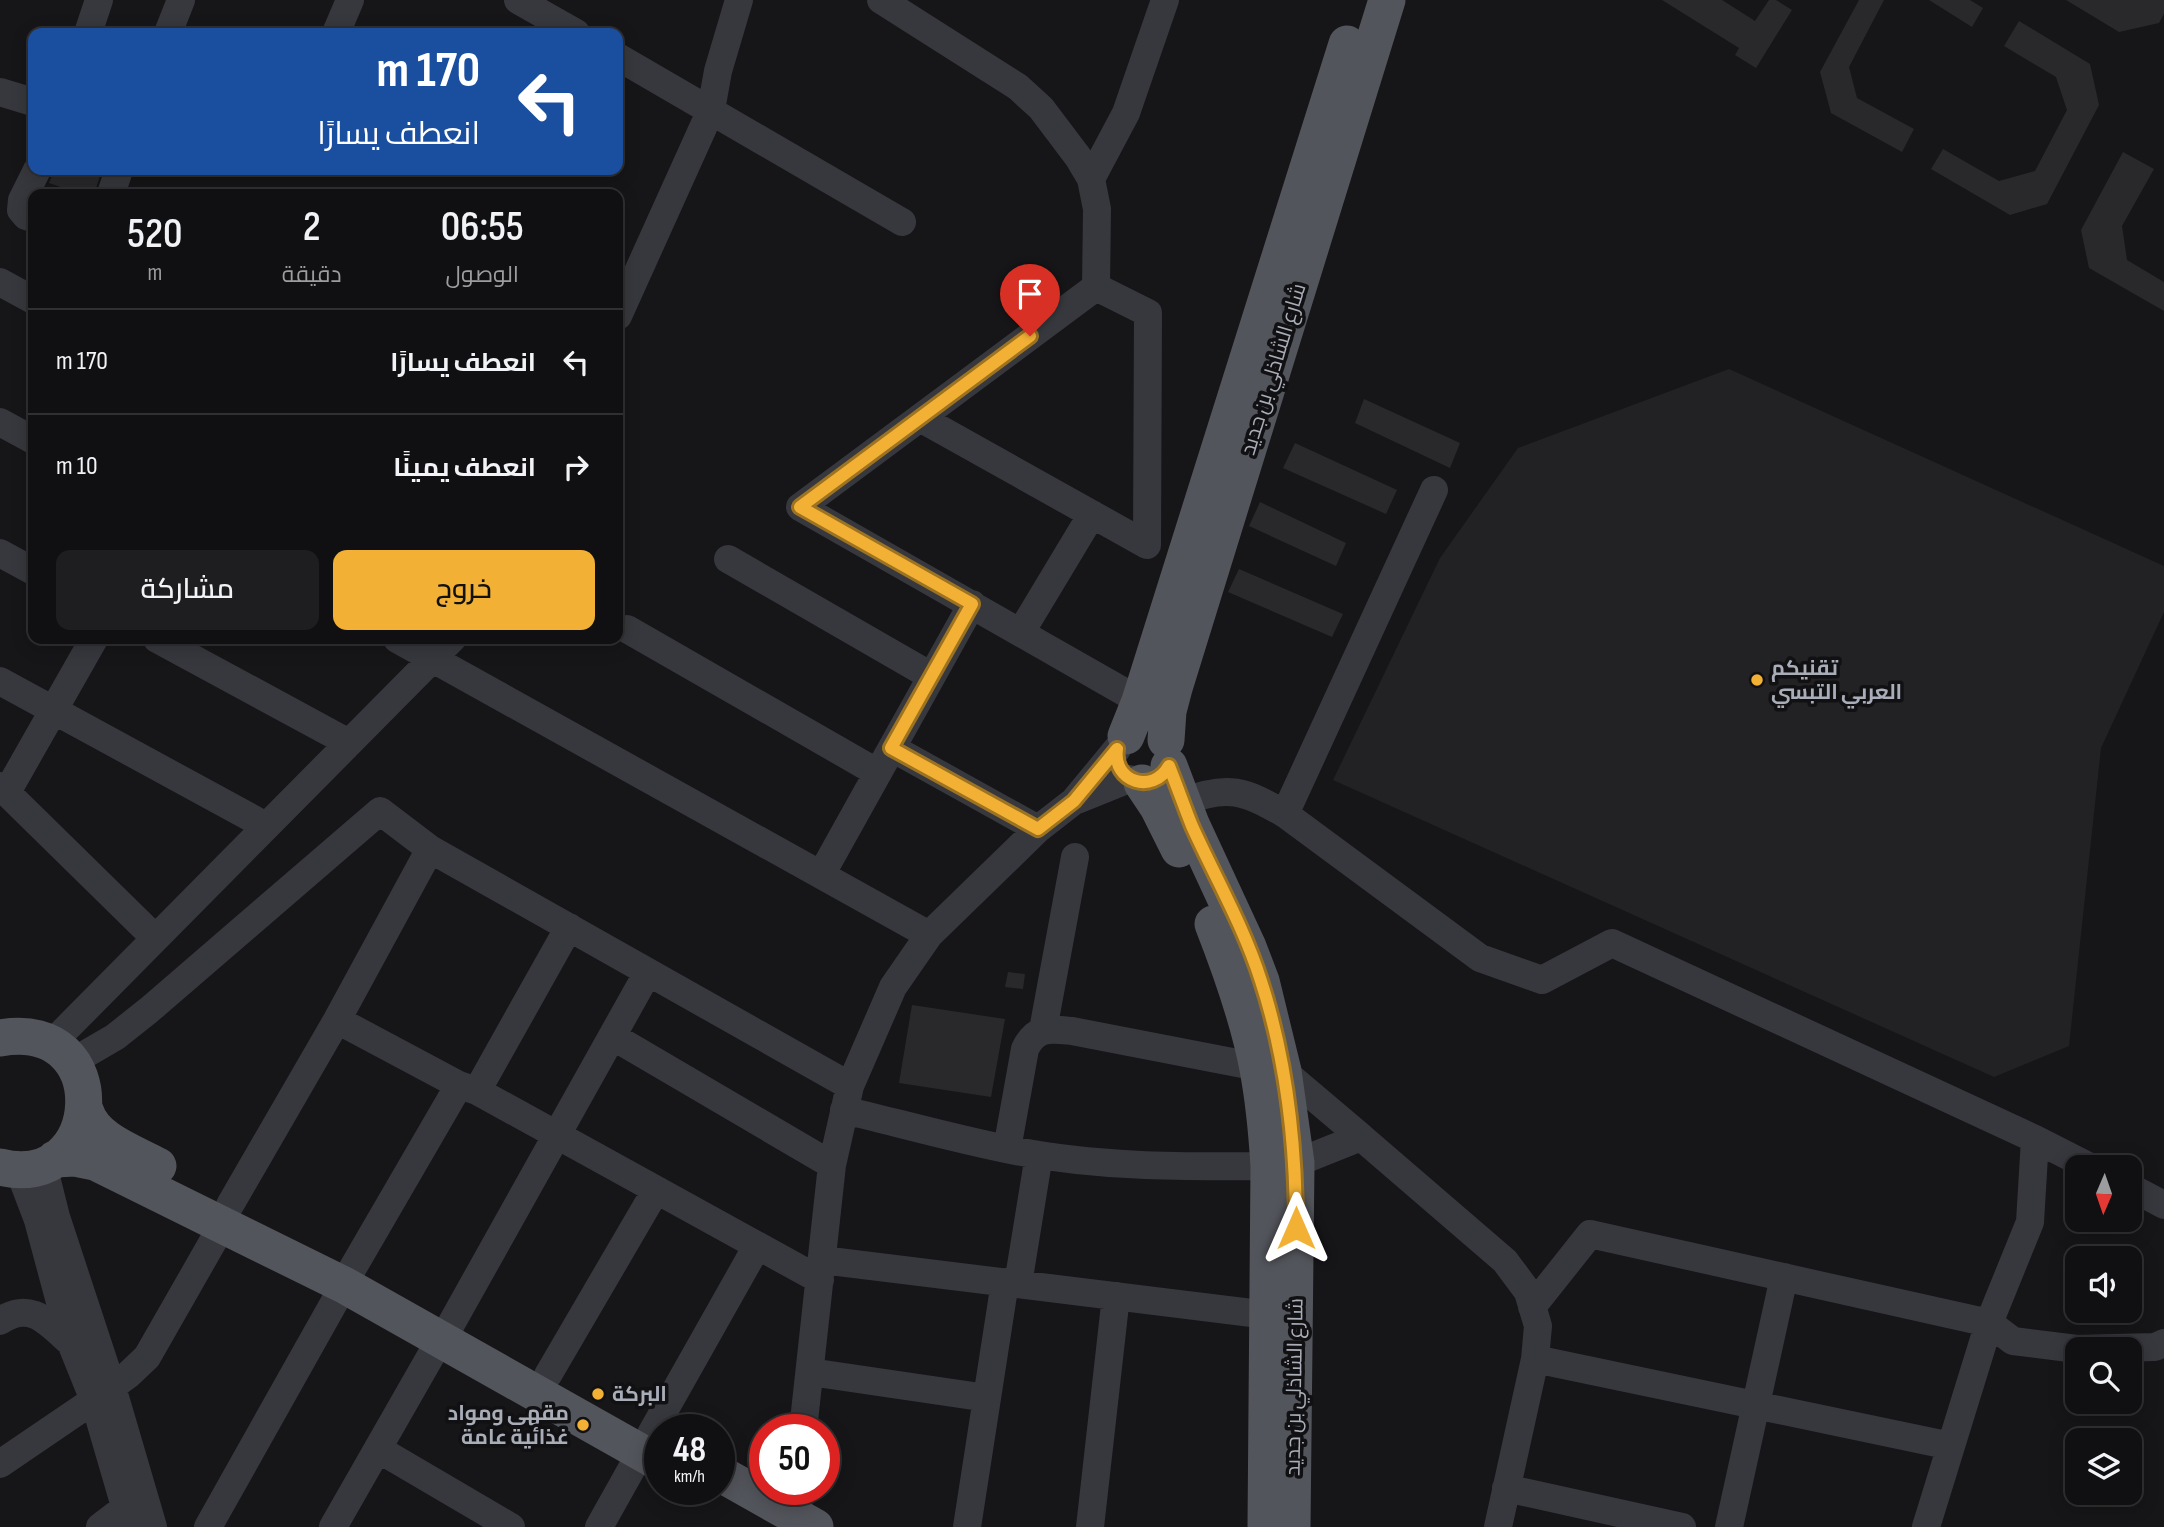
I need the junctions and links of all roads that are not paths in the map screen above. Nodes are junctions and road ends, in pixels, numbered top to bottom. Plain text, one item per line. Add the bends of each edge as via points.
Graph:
1 (99, 0) edge
2 (350, 0) edge
3 (518, 0) edge
4 (739, 0) edge
5 (881, 0) edge
6 (1165, 0) edge
7 (1361, 0) edge
8 (1387, 0) edge
9 (90, 28) edge
10 (338, 28) edge
11 (567, 28) edge
12 (623, 60) edge
13 (0, 92) edge
14 (28, 100) edge
15 (711, 110) junction
16 (34, 175) edge
17 (1091, 179) junction
18 (28, 217) edge
19 (902, 222) dead end
20 (0, 282) edge
21 (1096, 287) junction
22 (28, 297) edge
23 (623, 305) edge
24 (920, 418) junction
25 (0, 422) edge
26 (28, 437) edge
27 (1434, 490) dead end
28 (1091, 514) junction
29 (0, 553) edge
30 (728, 559) dead end
31 (28, 568) edge
32 (972, 604) junction
33 (627, 629) dead end
34 (1021, 632) junction
35 (91, 644) edge
36 (166, 644) edge
37 (420, 644) edge
38 (442, 649) edge
39 (931, 676) junction
40 (0, 681) edge
41 (1140, 701) junction
42 (54, 710) junction
43 (349, 743) junction
44 (891, 748) junction
45 (1141, 759) junction
46 (877, 773) junction
47 (4, 789) edge
48 (1183, 802) junction
49 (1285, 814) junction
50 (266, 826) junction
51 (1038, 829) junction
52 (430, 849) junction
53 (1075, 857) dead end
54 (821, 875) junction
55 (569, 927) junction
56 (929, 935) junction
57 (155, 938) junction
58 (649, 972) junction
59 (337, 1020) junction
60 (1043, 1030) junction
61 (612, 1036) junction
62 (0, 1038) edge
63 (61, 1053) junction
64 (1270, 1069) junction
65 (468, 1088) junction
66 (847, 1098) junction
67 (85, 1110) junction
68 (556, 1135) junction
69 (1362, 1136) junction
70 (2035, 1139) junction
71 (1007, 1149) junction
72 (1039, 1155) junction
73 (2066, 1155) edge
74 (29, 1165) edge
75 (832, 1165) junction
76 (1282, 1165) junction
77 (656, 1190) junction
78 (2142, 1194) edge
79 (2164, 1205) edge
80 (226, 1215) junction
81 (757, 1246) junction
82 (821, 1270) junction
83 (1784, 1277) junction
84 (347, 1278) junction
85 (1011, 1283) junction
86 (1116, 1296) junction
87 (1532, 1307) junction
88 (1268, 1315) junction
89 (0, 1321) edge
90 (1989, 1323) junction
91 (445, 1332) junction
92 (71, 1343) junction
93 (2164, 1343) edge
94 (1535, 1359) junction
95 (810, 1372) junction
96 (548, 1375) junction
97 (103, 1393) junction
98 (988, 1398) junction
99 (1756, 1405) junction
100 (670, 1414) edge
101 (805, 1414) edge
102 (644, 1441) edge
103 (644, 1442) edge
104 (1951, 1446) junction
105 (378, 1449) junction
106 (644, 1460) edge
107 (0, 1464) edge
108 (735, 1482) edge
109 (1506, 1489) junction
110 (735, 1498) edge
111 (794, 1517) edge
112 (128, 1518) edge
113 (483, 1520) edge
114 (100, 1527) edge
115 (153, 1527) edge
116 (208, 1527) edge
117 (334, 1527) edge
118 (511, 1527) edge
119 (599, 1527) edge
120 (967, 1527) edge
121 (1090, 1527) edge
122 (1266, 1527) edge
123 (1292, 1527) edge
124 (1498, 1527) edge
125 (1682, 1527) edge
126 (1729, 1527) edge
127 (1926, 1527) edge

1 - 9 street
2 - 10 street
3 - 11 street
4 - 15 street
5 - 17 street via 1018,87 1041,108
6 - 17 street via 1126,113
7 - 41 main road, شارع الشاذلي بن جديد
8 - 45 main road, شارع الشاذلي بن جديد via 1168,711
12 - 15 street
13 - 14 street
15 - 19 street
15 - 23 street
16 - 18 street via 22,200 21,210
17 - 21 street via 1097,209
20 - 22 street
21 - 24 street
21 - 28 street via 1148,313 1147,545
24 - 28 street
24 - 32 street via 800,507
25 - 26 street
27 - 49 street
28 - 34 street
29 - 31 street
30 - 39 street
32 - 34 street
32 - 39 street
33 - 46 street
34 - 41 street
35 - 42 street
36 - 43 street
37 - 38 street
38 - 43 street
38 - 54 street
39 - 44 street
40 - 42 street
41 - 45 main road, شارع الشاذلي بن جديد
42 - 47 street
42 - 50 street
43 - 50 street
44 - 46 street
44 - 51 street
45 - 48 main road, شارع الشاذلي بن جديد
45 - 51 street
45 - 64 main road, شارع الشاذلي بن جديد
46 - 54 street
47 - 57 street
48 - 49 street via 1224,791 1245,793
48 - 64 main road, شارع الشاذلي بن جديد via 1261,981
49 - 70 street via 1480,958 1542,980 1612,943
50 - 57 street
51 - 56 street
52 - 55 street
52 - 59 street
52 - 63 street via 380,811 115,1037
53 - 60 street
54 - 56 street
55 - 58 street
55 - 65 street
56 - 66 street via 893,987
57 - 63 street
58 - 61 street
58 - 66 street
59 - 65 street
59 - 80 street
60 - 64 street via 1072,1031
60 - 71 street via 1030,1038 1025,1049
61 - 68 street
61 - 75 street
62 - 63 main road via 33,1037
63 - 67 main road via 80,1077
64 - 69 street
64 - 76 main road, شارع الشاذلي بن جديد
65 - 68 street
65 - 84 street
66 - 71 street
66 - 75 street
67 - 74 main road via 70,1146
67 - 80 main road via 105,1137
68 - 77 street
68 - 91 street
69 - 76 street
69 - 87 street via 1505,1261 1528,1292
70 - 73 street
70 - 90 street via 2030,1222
71 - 72 street
72 - 76 street via 1115,1164
72 - 85 street
74 - 80 main road via 75,1158 94,1162
74 - 92 street via 38,1220
74 - 97 street via 56,1217
75 - 82 street
76 - 88 main road, شارع الشاذلي بن جديد
76 - 123 main road, شارع الشاذلي بن جديد
77 - 81 street
77 - 96 street
78 - 79 street
80 - 84 main road
80 - 97 street via 147,1357
81 - 82 street
81 - 100 street
82 - 85 street
82 - 95 street
83 - 87 street via 1590,1234
83 - 90 street
83 - 99 street
84 - 91 main road
84 - 116 street
85 - 86 street
85 - 98 street
86 - 88 street
86 - 121 street
87 - 94 street via 1538,1326
88 - 122 main road, شارع الشاذلي بن جديد
89 - 92 street via 17,1313 32,1313
90 - 93 street via 2013,1341 2077,1349
90 - 104 street
91 - 96 main road
91 - 103 main road
91 - 105 street
92 - 97 street
94 - 99 street
94 - 109 street
95 - 98 street
95 - 101 street
96 - 102 main road
97 - 107 street
97 - 112 street
97 - 115 street
98 - 120 street
99 - 104 street
99 - 126 street
104 - 127 street
105 - 113 street
105 - 117 street
106 - 119 street
108 - 111 main road
109 - 124 street
109 - 125 street
110 - 111 main road
112 - 114 street
113 - 118 street

